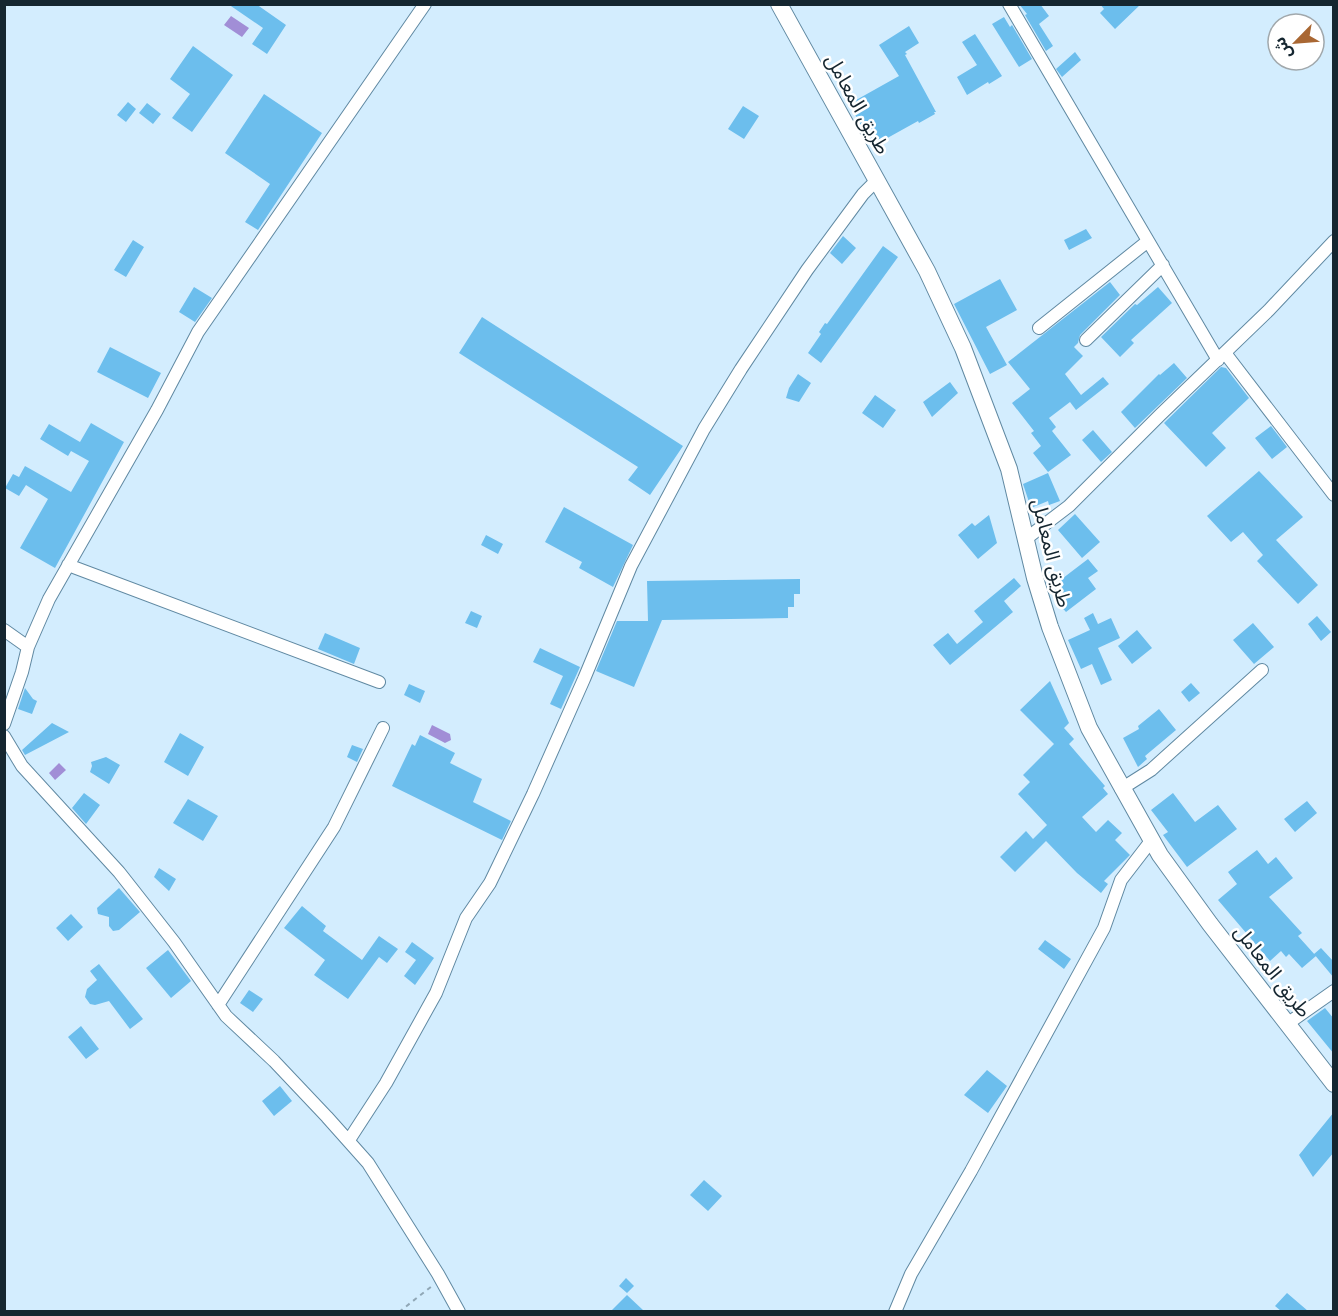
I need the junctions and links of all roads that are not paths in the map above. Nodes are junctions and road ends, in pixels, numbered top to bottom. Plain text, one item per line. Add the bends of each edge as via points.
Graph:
1 (425, 4) edge
2 (779, 4) edge
3 (1009, 4) edge
4 (877, 180) junction
5 (1149, 241) junction
6 (1334, 241) edge
7 (1162, 265) junction
8 (1039, 328) dead end
9 (1086, 340) dead end
10 (1221, 357) junction
11 (1334, 495) edge
12 (1027, 538) junction
13 (68, 565) junction
14 (4, 630) edge
15 (28, 647) junction
16 (1262, 670) dead end
17 (379, 682) dead end
18 (4, 724) edge
19 (383, 728) dead end
20 (4, 736) edge
21 (1121, 789) junction
22 (1151, 841) junction
23 (1334, 991) edge
24 (218, 1005) junction
25 (1287, 1024) junction
26 (1334, 1084) edge
27 (349, 1140) junction
28 (459, 1311) edge
29 (895, 1311) edge

1 - 13 street via 198,332
2 - 4 main road, طريق المعامل
3 - 5 street
4 - 12 main road, طريق المعامل via 927,271 963,348 1009,470
4 - 27 street via 807,270 705,429 631,566 533,794 490,883 466,918 436,993
5 - 7 street
5 - 8 street
6 - 10 street
7 - 9 street
7 - 10 street
10 - 11 street
10 - 12 street via 1070,506
12 - 21 main road, طريق المعامل via 1035,578 1070,682
13 - 15 street
13 - 17 street
14 - 15 street
15 - 18 street
16 - 21 street via 1151,770
19 - 24 street via 333,827
20 - 24 street via 22,766 119,872 168,933
21 - 22 main road, طريق المعامل
22 - 25 main road, طريق المعامل
22 - 29 street via 1121,880 1104,928 911,1274
23 - 25 street
24 - 27 street
25 - 26 main road, طريق المعامل
27 - 28 street via 368,1163

